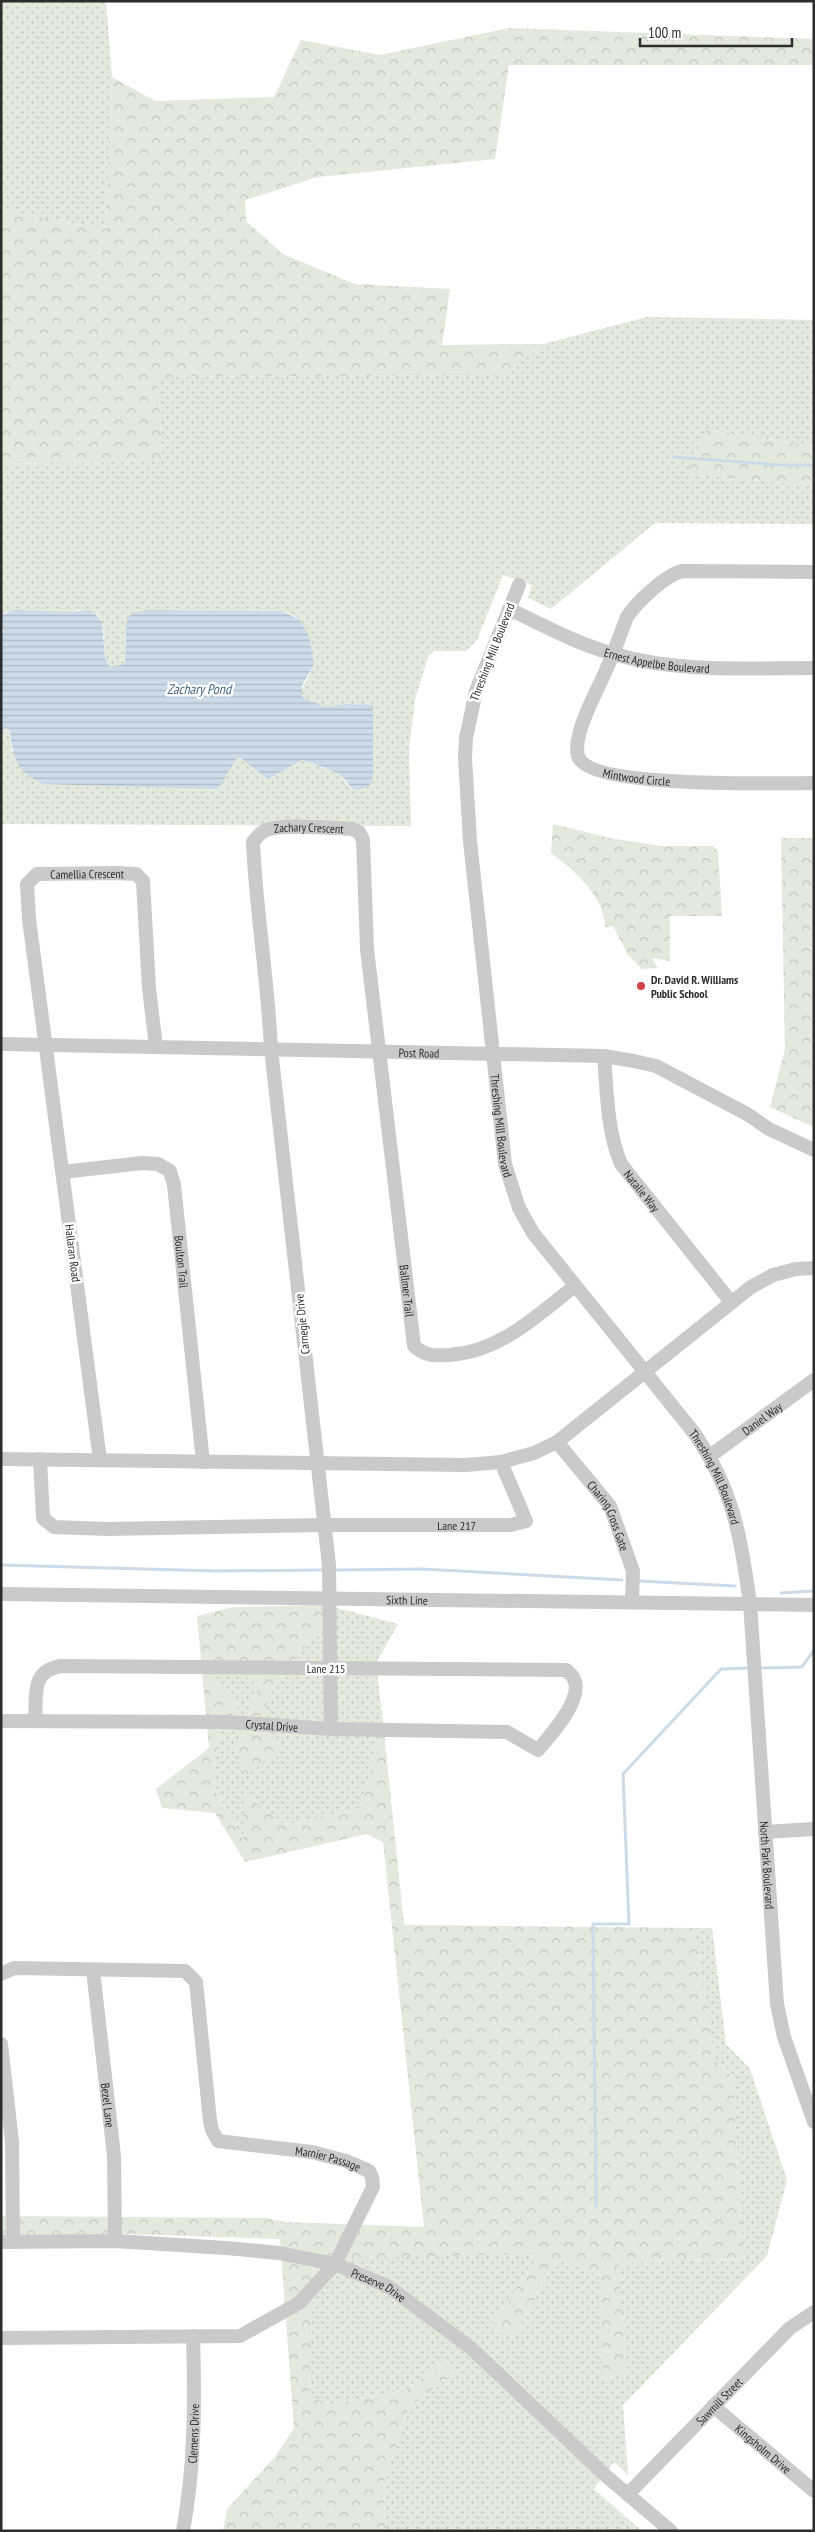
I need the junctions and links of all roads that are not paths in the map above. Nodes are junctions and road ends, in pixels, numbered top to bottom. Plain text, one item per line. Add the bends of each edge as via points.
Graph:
1 (814, 572) edge
2 (518, 585) dead end
3 (509, 609) junction
4 (613, 654) junction
5 (814, 668) edge
6 (814, 783) edge
7 (1, 1044) edge
8 (47, 1045) junction
9 (156, 1047) junction
10 (271, 1049) junction
11 (379, 1051) junction
12 (492, 1052) junction
13 (604, 1056) junction
14 (814, 1150) edge
15 (63, 1172) junction
16 (814, 1268) edge
17 (575, 1286) junction
18 (731, 1302) junction
19 (643, 1371) junction
20 (814, 1380) edge
21 (557, 1442) junction
22 (710, 1456) junction
23 (1, 1459) edge
24 (40, 1459) junction
25 (100, 1460) junction
26 (203, 1462) junction
27 (501, 1462) junction
28 (317, 1463) junction
29 (325, 1525) junction
30 (1, 1594) edge
31 (331, 1599) junction
32 (632, 1602) junction
33 (750, 1603) junction
34 (814, 1604) edge
35 (331, 1669) junction
36 (35, 1720) junction
37 (1, 1721) edge
38 (331, 1729) junction
39 (538, 1750) joint
40 (814, 1829) edge
41 (764, 1832) junction
42 (93, 1970) junction
43 (1, 1974) edge
44 (1, 2044) edge
45 (814, 2122) edge
46 (115, 2241) junction
47 (7, 2242) edge
48 (335, 2264) junction
49 (814, 2312) edge
50 (193, 2336) junction
51 (1, 2338) edge
52 (714, 2406) junction
53 (814, 2491) edge
54 (628, 2494) junction
55 (183, 2531) edge
56 (670, 2531) edge

1 - 4 street, Mintwood Circle via 678,572 635,605
2 - 3 street, Threshing Mill Boulevard
3 - 4 street, Ernest Appelbe Boulevard
3 - 12 street, Threshing Mill Boulevard via 476,691 465,758 470,842
4 - 5 street, Ernest Appelbe Boulevard via 684,666
4 - 6 street, Mintwood Circle via 582,725 577,750 583,763 593,769 662,781
7 - 8 street, Post Road
8 - 9 street, Post Road
8 - 9 street, Camellia Crescent via 32,950 28,884 37,874 116,873 136,874 143,881
8 - 15 street, Hallaran Road
9 - 10 street, Post Road
10 - 11 street, Post Road
10 - 11 street, Zachary Crescent via 253,842 266,830 313,828 352,829 359,832 363,840 367,949
10 - 28 street, Carnegie Drive
11 - 12 street, Post Road
11 - 17 street, Ballmer Trail via 414,1346 422,1354 436,1356 484,1349 522,1328
12 - 13 street, Post Road
12 - 17 street, Threshing Mill Boulevard via 504,1164 511,1187 529,1227
13 - 14 street, Post Road via 634,1060 663,1070 769,1129
13 - 18 street, Natalie Way via 611,1125 621,1164
15 - 25 street, Hallaran Road
15 - 26 street, Boulton Trail via 142,1163 158,1164 170,1171
16 - 18 street via 772,1275
17 - 19 street, Threshing Mill Boulevard
18 - 19 street
19 - 21 street
19 - 22 street, Threshing Mill Boulevard
20 - 22 street, Daniel Way
21 - 27 street via 534,1453
21 - 32 street, Charing Cross Gate via 610,1506 633,1572
22 - 33 street, Threshing Mill Boulevard via 736,1519
23 - 24 street
24 - 25 street
24 - 29 street via 43,1518 54,1527
25 - 26 street
26 - 28 street
27 - 28 street via 466,1465
27 - 29 street, Lane 217 via 526,1521 511,1525
28 - 29 street, Carnegie Drive
29 - 31 street, Carnegie Drive
30 - 31 street, Sixth Line
31 - 32 street, Sixth Line
31 - 35 street, Carnegie Drive
32 - 33 street, Sixth Line
33 - 34 street, Sixth Line
33 - 41 street, North Park Boulevard
35 - 36 street, Lane 215 via 53,1667 38,1680
35 - 38 street, Carnegie Drive
35 - 39 street, Lane 215 via 566,1670 574,1679 575,1697
36 - 37 street, Crystal Drive
36 - 38 street, Crystal Drive via 228,1722
38 - 39 street, Crystal Drive via 507,1732
40 - 41 street
41 - 45 street, North Park Boulevard via 780,2024
42 - 43 street, Marnier Passage via 14,1968
42 - 46 street, Bezel Lane via 114,2156
42 - 48 street, Marnier Passage via 178,1970 191,1975 196,1982 212,2130 218,2141 312,2152 369,2171 373,2187
44 - 47 street via 12,2142
46 - 47 street, Preserve Drive
46 - 48 street, Preserve Drive via 279,2253
48 - 50 street, Marnier Passage via 299,2303 240,2336
48 - 54 street, Preserve Drive via 389,2287 471,2348
49 - 52 street, Sawmill Street via 790,2328
50 - 51 street, Marnier Passage
50 - 55 street, Clemens Drive via 195,2405 190,2490
52 - 53 street, Kingsholm Drive
52 - 54 street, Sawmill Street
54 - 56 street, Preserve Drive

